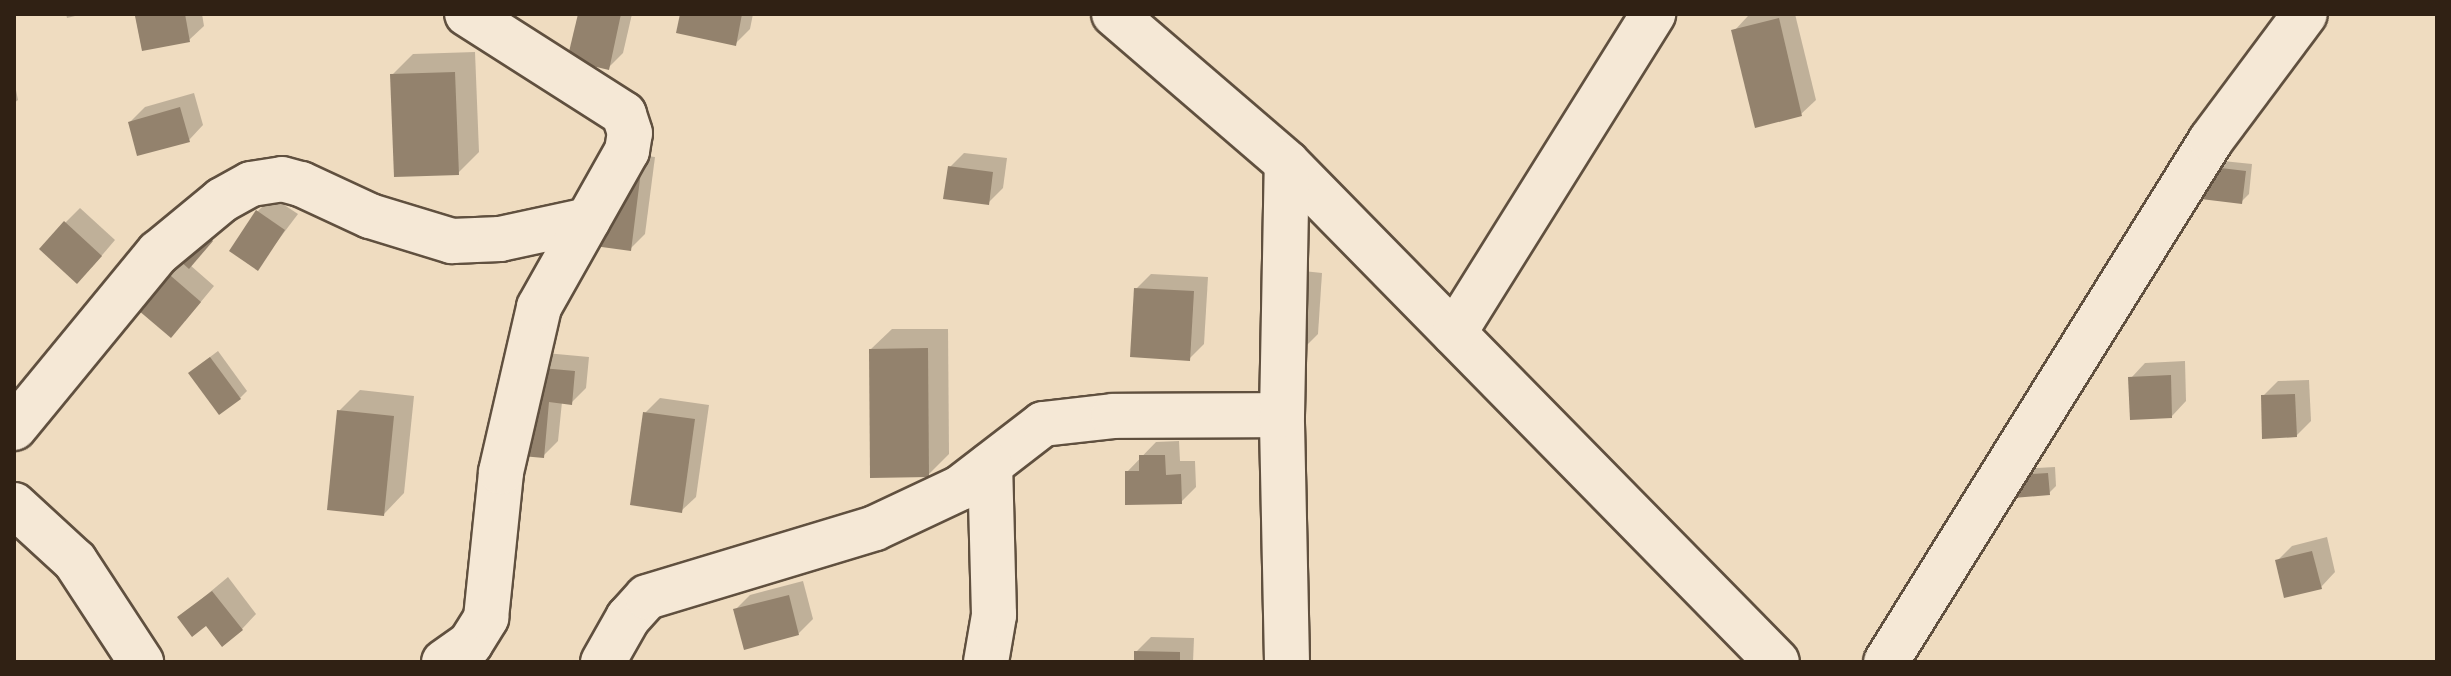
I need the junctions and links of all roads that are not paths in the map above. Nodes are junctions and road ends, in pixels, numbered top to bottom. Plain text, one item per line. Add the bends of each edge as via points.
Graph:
1 (467, 14) edge
2 (1114, 14) edge
3 (1653, 14) edge
4 (2305, 14) edge
5 (1287, 163) junction
6 (588, 220) junction
7 (1454, 333) junction
8 (1282, 415) junction
9 (14, 428) edge
10 (990, 465) junction
11 (14, 505) edge
12 (141, 662) edge
13 (444, 662) edge
14 (603, 662) edge
15 (986, 662) edge
16 (1287, 662) edge
17 (1777, 662) edge
18 (1886, 662) edge

1 - 6 street via 624,114 630,133 627,151
2 - 5 street
3 - 7 street
4 - 18 street via 2211,140
5 - 7 street
5 - 8 street
6 - 9 street via 500,239 452,241 370,216 301,184 282,179 251,184 222,200 158,253
6 - 13 street via 539,307 517,386 501,472 486,618 470,644
7 - 17 street
8 - 10 street via 1113,416 1043,424
8 - 16 street
10 - 14 street via 960,488 875,528 647,597
10 - 15 street via 994,615
11 - 12 street via 75,561

